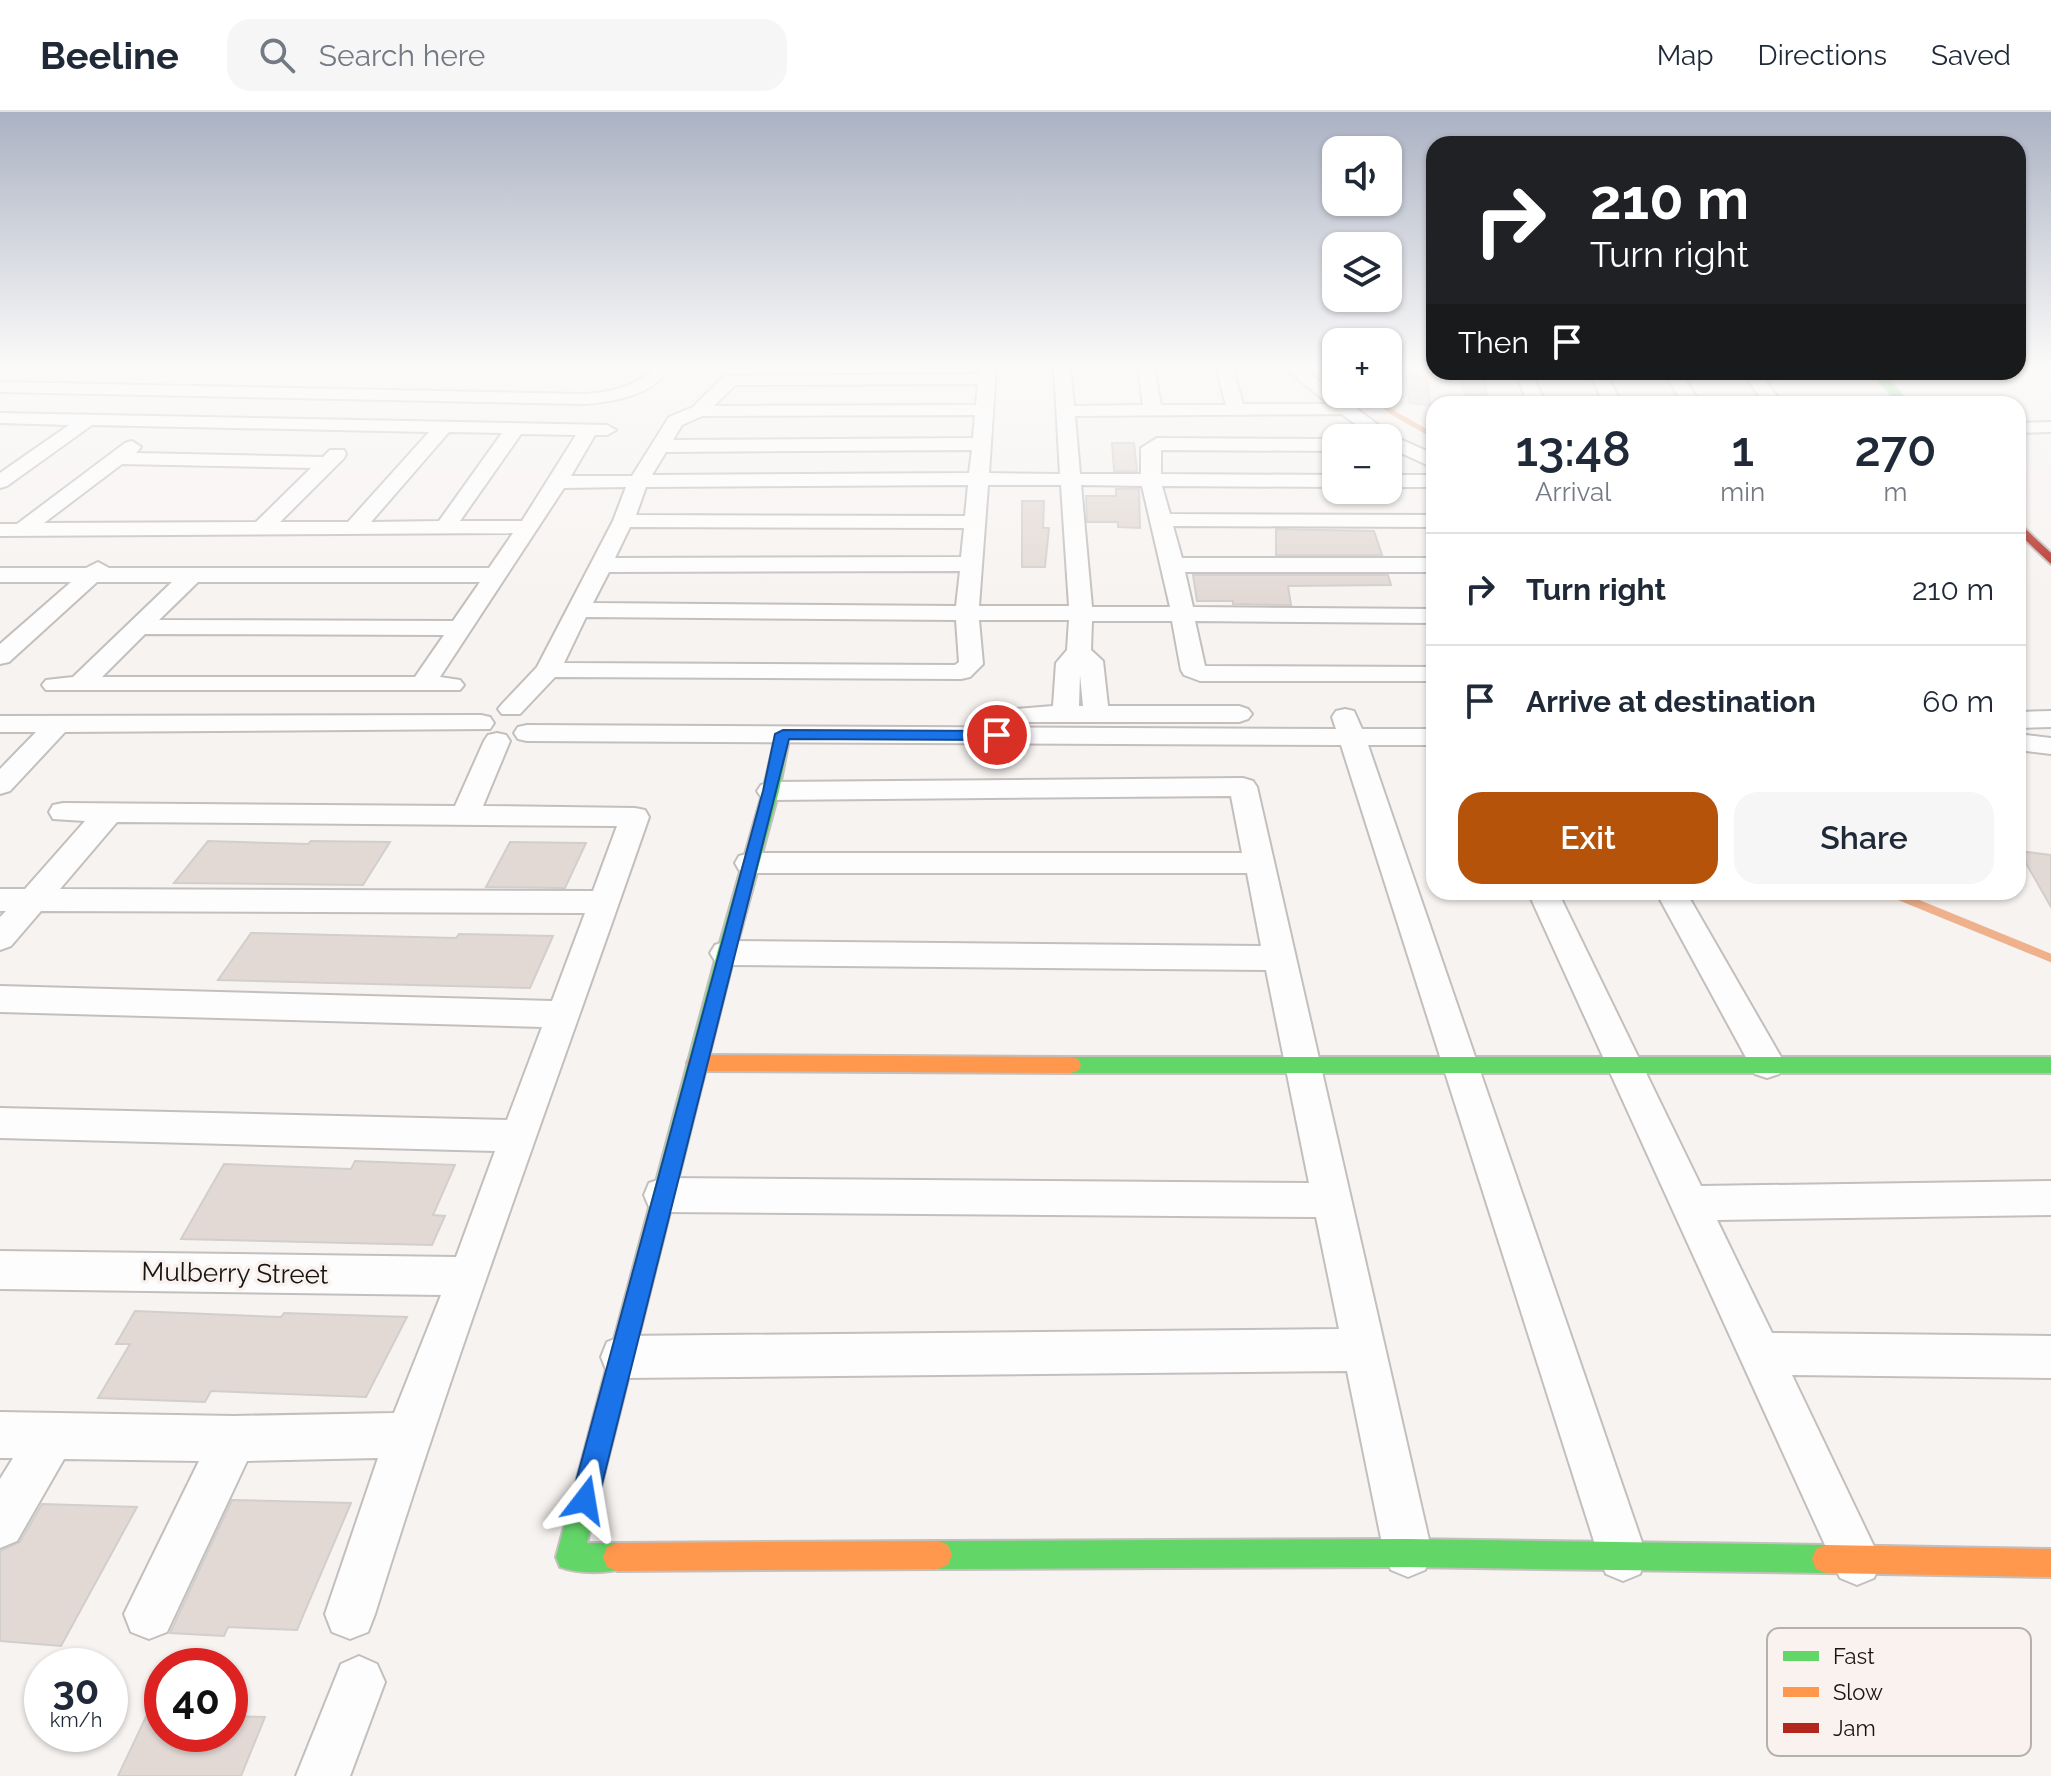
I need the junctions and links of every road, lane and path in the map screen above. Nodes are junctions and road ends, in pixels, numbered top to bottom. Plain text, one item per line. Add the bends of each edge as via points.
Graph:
1 (981, 444) edge
2 (53, 445) edge
3 (135, 445) edge
4 (346, 445) edge
5 (428, 445) edge
6 (504, 445) edge
7 (587, 445) edge
8 (876, 445) edge
9 (1067, 445) edge
10 (1322, 445) edge
11 (660, 446) joint
12 (1402, 447) edge
13 (117, 458) junction
14 (1426, 458) edge
15 (327, 463) junction
16 (979, 479) junction
17 (1070, 480) junction
18 (1151, 481) junction
19 (1322, 481) edge
20 (1402, 481) edge
21 (1426, 481) edge
22 (0, 482) edge
23 (558, 482) junction
24 (638, 482) junction
25 (1161, 520) junction
26 (623, 521) junction
27 (1426, 521) edge
28 (975, 522) junction
29 (445, 527) junction
30 (527, 527) junction
31 (11, 530) edge
32 (143, 530) junction
33 (260, 530) junction
34 (352, 530) junction
35 (2026, 534) edge
36 (2051, 560) edge
37 (971, 564) junction
38 (601, 565) junction
39 (1173, 565) junction
40 (1426, 565) edge
41 (0, 575) edge
42 (91, 575) junction
43 (494, 575) junction
44 (190, 577) junction
45 (578, 610) junction
46 (967, 615) junction
47 (1081, 616) junction
48 (1426, 616) edge
49 (1184, 617) junction
50 (140, 627) junction
51 (459, 628) junction
52 (1079, 652) junction
53 (0, 657) edge
54 (548, 670) junction
55 (1426, 674) edge
56 (422, 685) junction
57 (451, 685) dead end
58 (511, 709) junction
59 (1096, 712) junction
60 (1066, 713) junction
61 (1426, 718) edge
62 (2051, 719) edge
63 (2026, 720) edge
64 (0, 724) edge
65 (57, 725) junction
66 (1348, 727) junction
67 (532, 728) junction
68 (489, 732) junction
69 (783, 734) junction
70 (1426, 736) edge
71 (2026, 743) edge
72 (2051, 746) edge
73 (0, 785) edge
74 (771, 791) junction
75 (63, 812) dead end
76 (108, 814) junction
77 (465, 816) junction
78 (750, 863) junction
79 (1259, 863) junction
80 (0, 900) edge
81 (34, 900) junction
82 (1547, 900) edge
83 (1675, 900) edge
84 (603, 902) junction
85 (0, 938) edge
86 (726, 953) junction
87 (1279, 958) junction
88 (0, 999) edge
89 (564, 1014) junction
90 (697, 1063) junction
91 (1767, 1064) junction
92 (1624, 1065) junction
93 (2051, 1065) edge
94 (1462, 1066) junction
95 (1303, 1067) junction
96 (0, 1123) edge
97 (520, 1136) junction
98 (663, 1195) junction
99 (2051, 1198) edge
100 (1331, 1200) junction
101 (1689, 1203) junction
102 (0, 1270) edge
103 (469, 1276) junction
104 (1363, 1350) junction
105 (1759, 1354) junction
106 (622, 1357) junction
107 (2051, 1357) edge
108 (0, 1435) edge
109 (52, 1435) junction
110 (408, 1435) junction
111 (234, 1439) junction
112 (0, 1524) edge
113 (1408, 1553) junction
114 (1623, 1557) junction
115 (1857, 1561) junction
116 (2051, 1563) edge
117 (149, 1614) dead end
118 (350, 1614) dead end
119 (359, 1682) dead end
120 (323, 1776) edge

1 - 16 street
2 - 22 street
3 - 13 street
4 - 15 street
5 - 34 street
6 - 29 street
7 - 23 street
8 - 11 street
9 - 17 street
10 - 18 street via 1152,445
11 - 24 street
12 - 14 street
13 - 15 street
13 - 31 street
15 - 33 street
16 - 17 street
16 - 24 street
16 - 28 street
17 - 18 street
17 - 47 street
18 - 19 street
18 - 25 street
20 - 21 street
23 - 24 street
23 - 30 street
24 - 26 street
25 - 27 street
25 - 39 street
26 - 28 street
26 - 38 street
28 - 37 street
29 - 30 street
29 - 34 street
30 - 43 street
31 - 32 street
32 - 33 street
32 - 42 street
33 - 34 street
35 - 36 street
37 - 38 street
37 - 46 street
38 - 45 street
39 - 40 street
39 - 49 street
41 - 42 street
42 - 44 street
42 - 53 street
43 - 44 street
43 - 51 street
44 - 50 street
45 - 46 street
45 - 54 street
46 - 47 street
46 - 54 street via 971,664 961,672
47 - 49 street
47 - 52 street
48 - 49 street
49 - 55 street via 1193,670 1200,674
50 - 51 street
50 - 56 street via 68,685
51 - 56 street
52 - 59 street via 1091,661
52 - 60 street via 1068,663
54 - 58 street
56 - 57 street
58 - 67 street via 534,713
58 - 68 street via 494,714
59 - 60 street
59 - 66 street
60 - 67 street
61 - 66 street
62 - 63 street
64 - 65 street
65 - 68 street
65 - 73 street
66 - 69 street
66 - 70 street
66 - 94 street
67 - 68 street
67 - 69 street
68 - 77 street
69 - 74 street
71 - 72 street
74 - 78 street
74 - 79 street via 1243,787
75 - 76 street
76 - 77 street
76 - 81 street
77 - 84 street via 635,817
78 - 79 street
78 - 86 street
79 - 87 street
80 - 81 street
81 - 84 street
81 - 85 street
82 - 92 street
83 - 91 street
84 - 89 street
86 - 87 street
86 - 90 street
87 - 95 street
88 - 89 street
89 - 97 street
90 - 95 street
90 - 98 street
91 - 92 street
91 - 93 street
92 - 94 street
92 - 101 street
94 - 95 street
94 - 114 street
95 - 100 street
96 - 97 street
97 - 103 street
98 - 100 street
98 - 106 street
99 - 101 street
100 - 104 street
101 - 105 street
102 - 103 street, Mulberry Street
103 - 110 street
104 - 106 street
104 - 113 street
105 - 107 street
105 - 115 street
106 - 113 street via 570,1557
108 - 109 street
109 - 111 street
109 - 112 street
110 - 111 street
110 - 118 street
111 - 117 street
113 - 114 street
114 - 115 street
115 - 116 street
119 - 120 street

